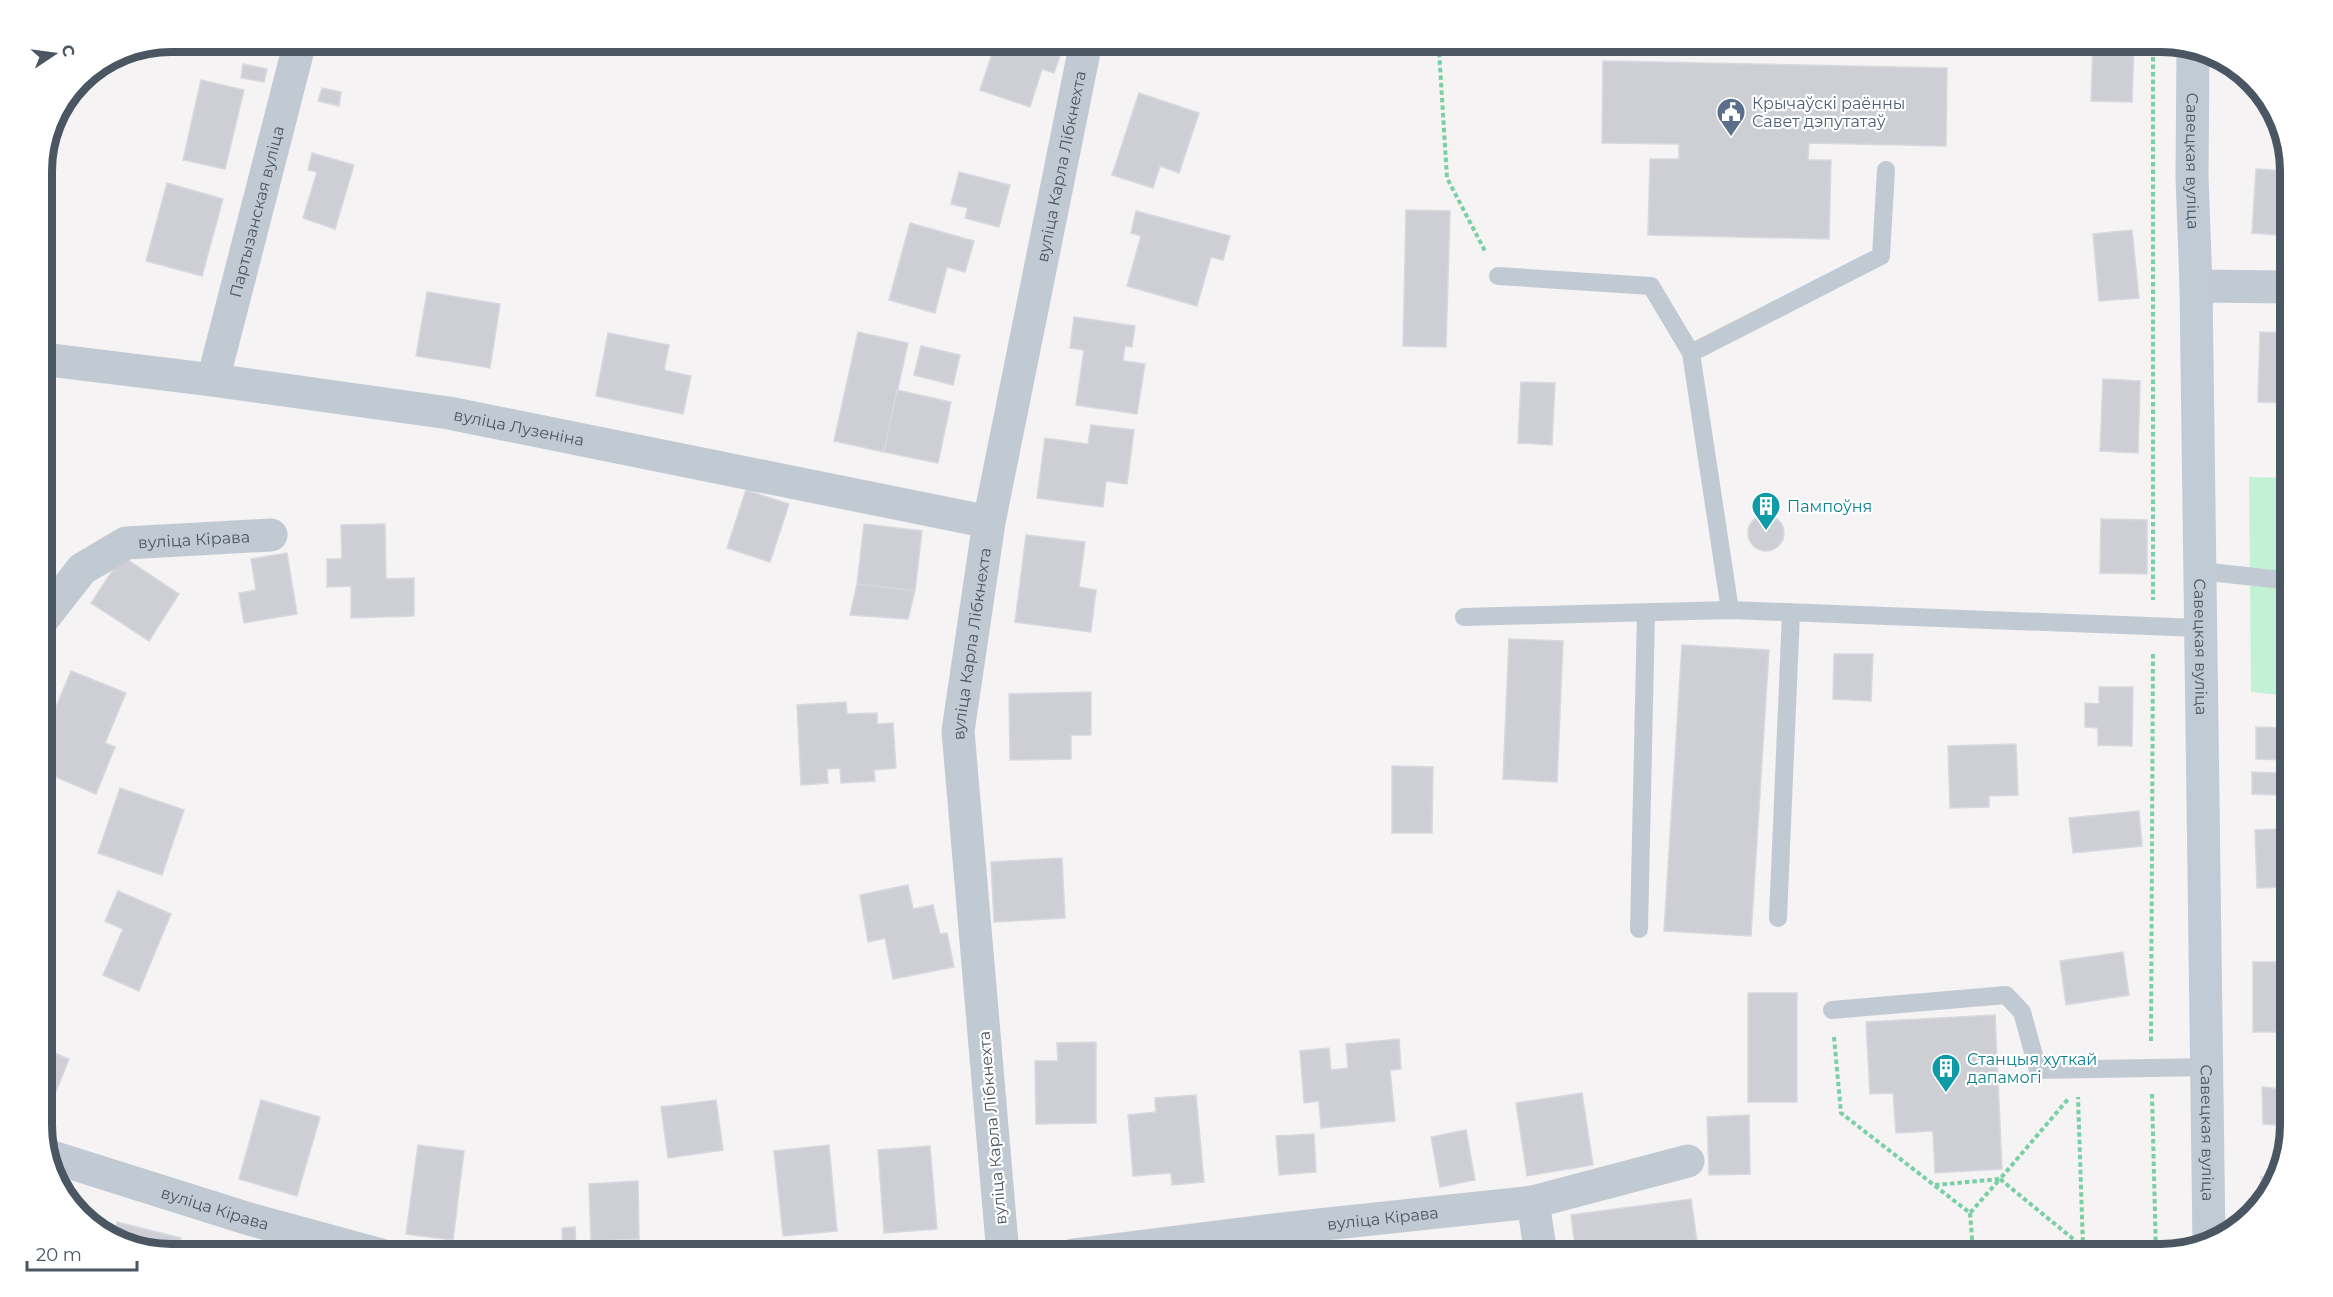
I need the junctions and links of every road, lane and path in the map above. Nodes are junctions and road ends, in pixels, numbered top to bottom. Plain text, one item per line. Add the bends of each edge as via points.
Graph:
1 (297, 52) edge
2 (1084, 52) edge
3 (1439, 52) edge
4 (2153, 52) edge
5 (2193, 57) edge
6 (1886, 170) dead end
7 (1498, 276) joint
8 (2196, 286) junction
9 (2280, 287) edge
10 (1691, 353) junction
11 (53, 360) edge
12 (213, 380) junction
13 (989, 522) junction
14 (271, 534) dead end
15 (2200, 571) junction
16 (2280, 580) edge
17 (53, 606) edge
18 (1730, 610) junction
19 (1646, 613) junction
20 (1791, 613) junction
21 (1464, 617) dead end
22 (2153, 626) junction
23 (2200, 628) junction
24 (1778, 918) dead end
25 (1639, 928) dead end
26 (1832, 1010) joint
27 (2151, 1067) junction
28 (2207, 1067) junction
29 (58, 1159) edge
30 (1688, 1161) dead end
31 (2000, 1179) junction
32 (1934, 1185) junction
33 (1533, 1202) junction
34 (1970, 1213) junction
35 (2209, 1234) edge
36 (341, 1244) edge
37 (1003, 1244) edge
38 (1161, 1244) edge
39 (1539, 1244) edge
40 (1973, 1244) edge
41 (2079, 1244) edge
42 (2083, 1244) edge
43 (2156, 1244) edge

1 - 12 street, Партызанская вуліца
2 - 13 street, вуліца Карла Лібкнехта
3 - 7 path via 1447,178
4 - 22 path
5 - 8 street, Савецкая вуліца
6 - 10 lane via 1881,256
7 - 10 lane via 1651,286
8 - 9 street
8 - 15 street, Савецкая вуліца
10 - 18 lane
11 - 12 street, вуліца Лузеніна
12 - 13 street, вуліца Лузеніна via 460,415
13 - 37 street, вуліца Карла Лібкнехта via 958,731
14 - 17 street, вуліца Кірава via 126,543 82,569
15 - 16 lane
15 - 23 street, Савецкая вуліца
18 - 19 lane
18 - 20 lane
19 - 21 lane
19 - 25 lane
20 - 22 lane
20 - 24 lane
22 - 23 lane
22 - 27 path
23 - 28 street, Савецкая вуліца
26 - 27 lane via 2006,995 2022,1012 2037,1070
26 - 32 path via 1841,1113
27 - 28 lane
27 - 43 path
28 - 35 street, Савецкая вуліца
29 - 36 street, вуліца Кірава
30 - 33 street, вуліца Кірава
31 - 32 path
31 - 34 path
31 - 41 path
31 - 42 path via 2078,1088
32 - 34 path
33 - 38 street, вуліца Кірава
33 - 39 street
34 - 40 path

